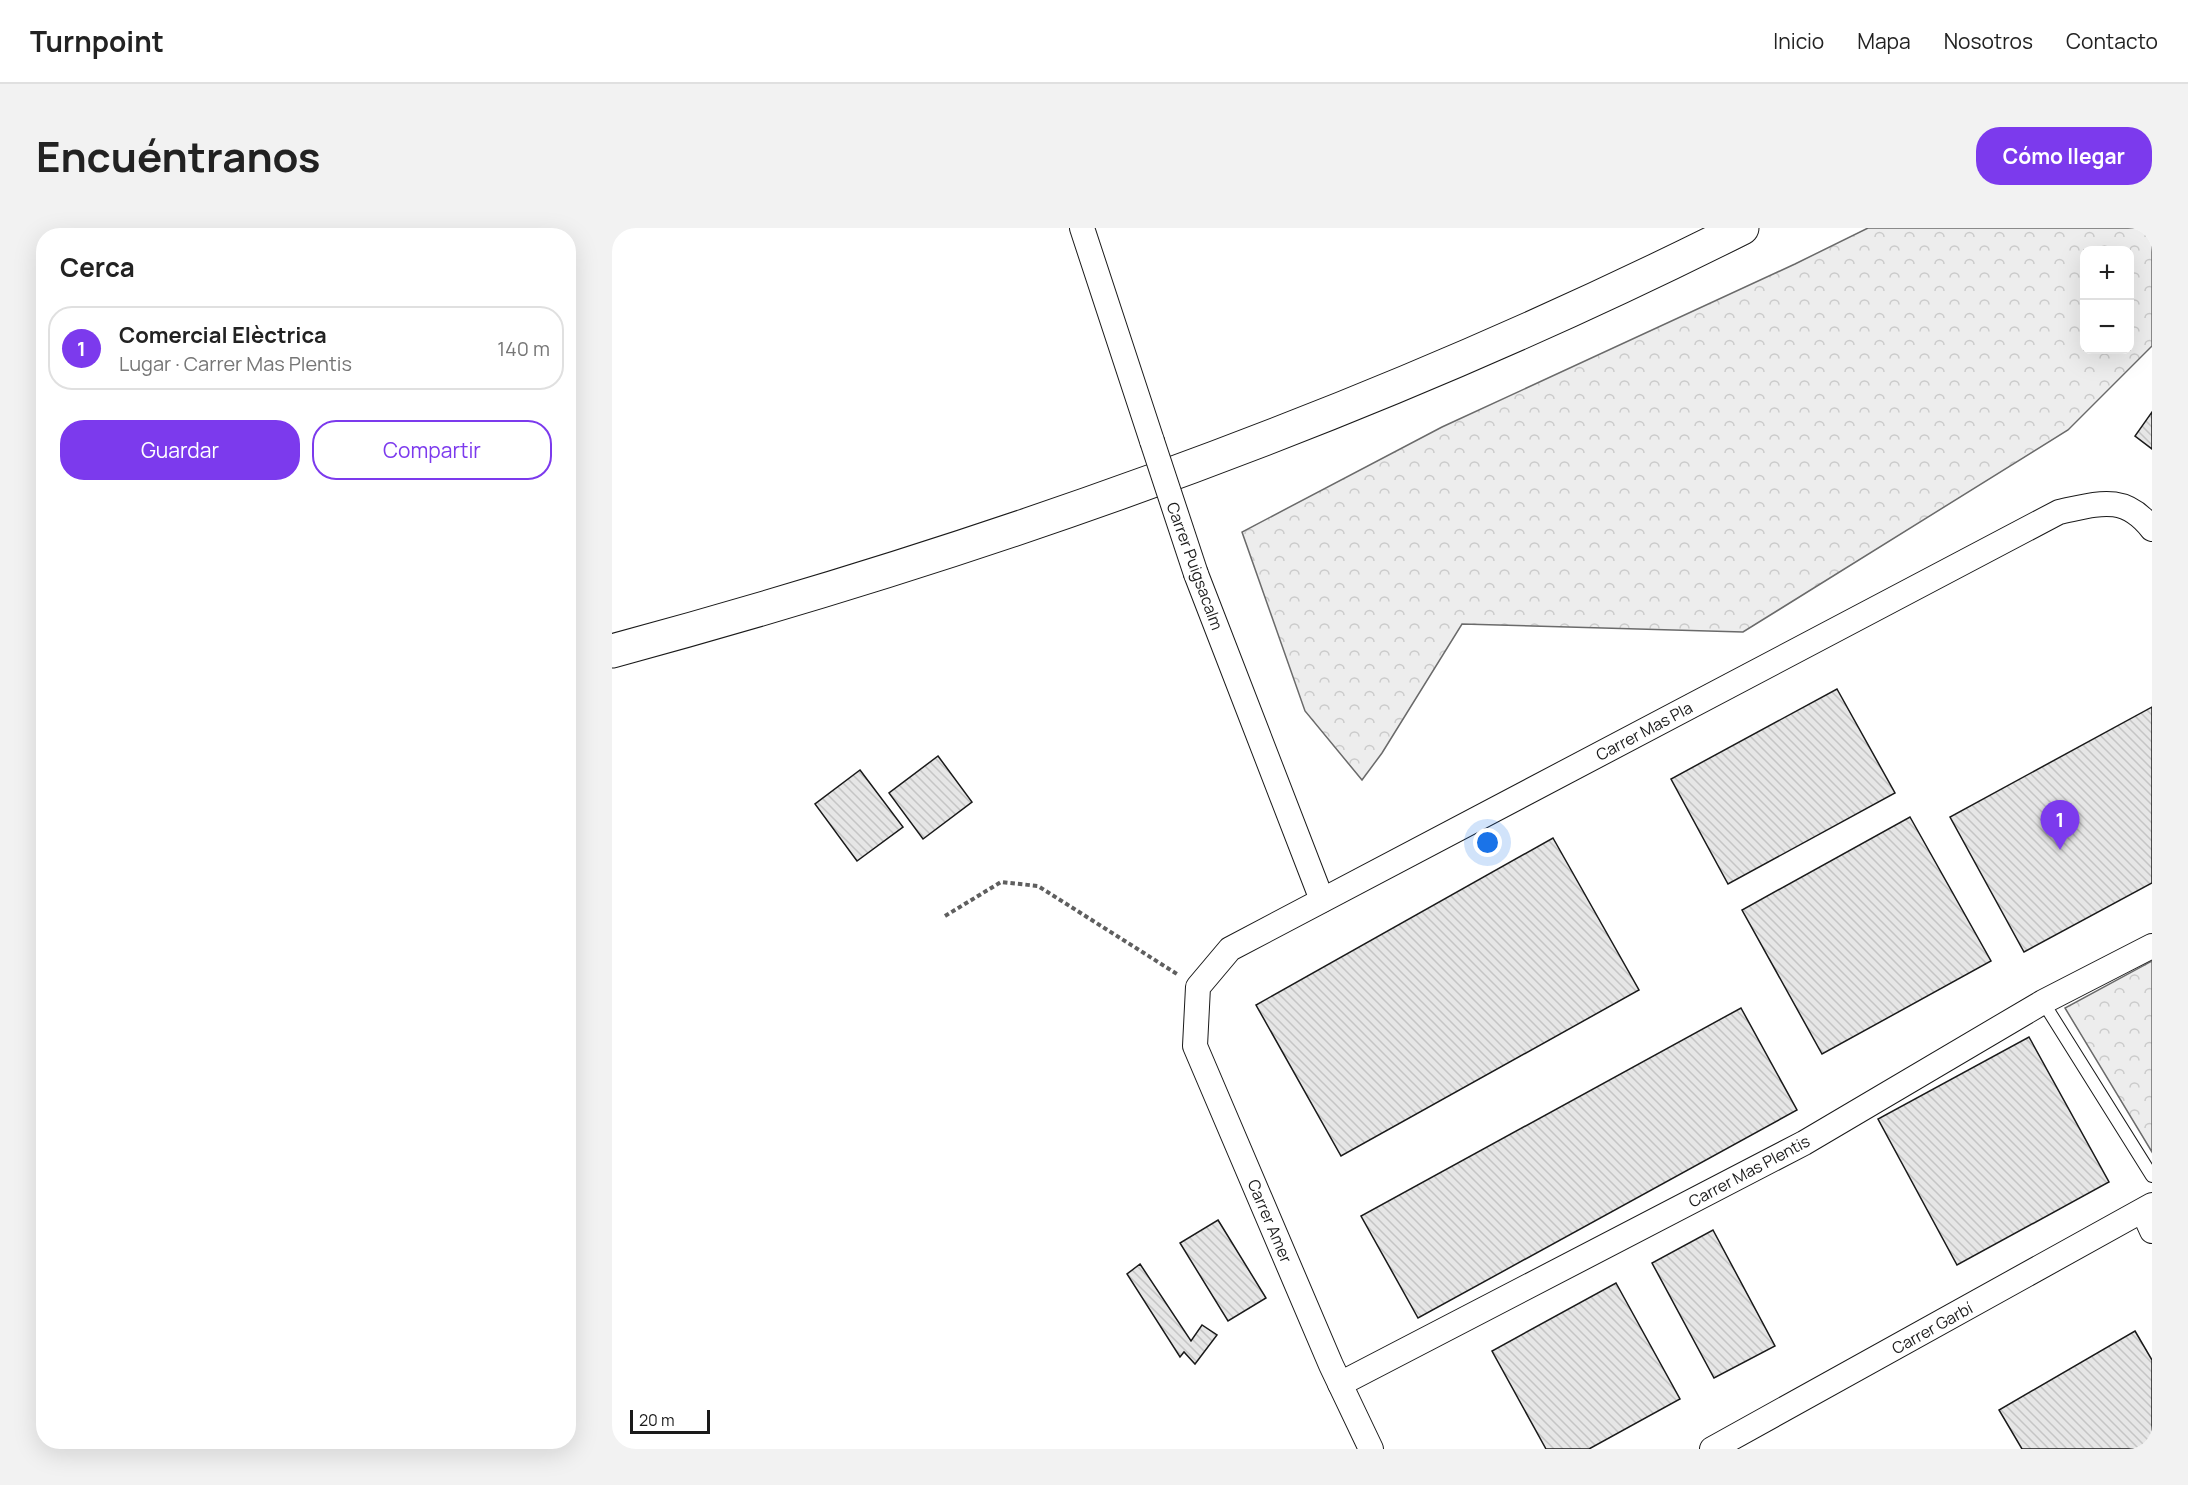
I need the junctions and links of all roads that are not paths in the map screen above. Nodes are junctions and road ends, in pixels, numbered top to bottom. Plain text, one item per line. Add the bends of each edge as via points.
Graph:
1 (1082, 228) edge
2 (1742, 228) edge
3 (2152, 529) edge
4 (612, 651) edge
5 (1323, 900) junction
6 (2152, 946) edge
7 (1198, 987) joint
8 (2043, 1002) junction
9 (2152, 1176) edge
10 (2149, 1216) edge
11 (1341, 1384) junction
12 (1371, 1449) edge
13 (1712, 1449) edge

1 - 5 street, Carrer Puigsacalm, bridge via 1196,574
2 - 4 highway via 1545,322 1194,468 837,586
3 - 5 street, Carrer Mas Pla via 2139,512 2106,502 2059,512
5 - 7 street, Carrer Mas Pla via 1230,949
6 - 8 street, Carrer Mas Plentis
7 - 11 street, Carrer Amer via 1195,1046
8 - 9 lane
8 - 11 street, Carrer Mas Plentis via 1804,1143
10 - 13 street, Carrer Garbí
11 - 12 street, Carrer Amer

